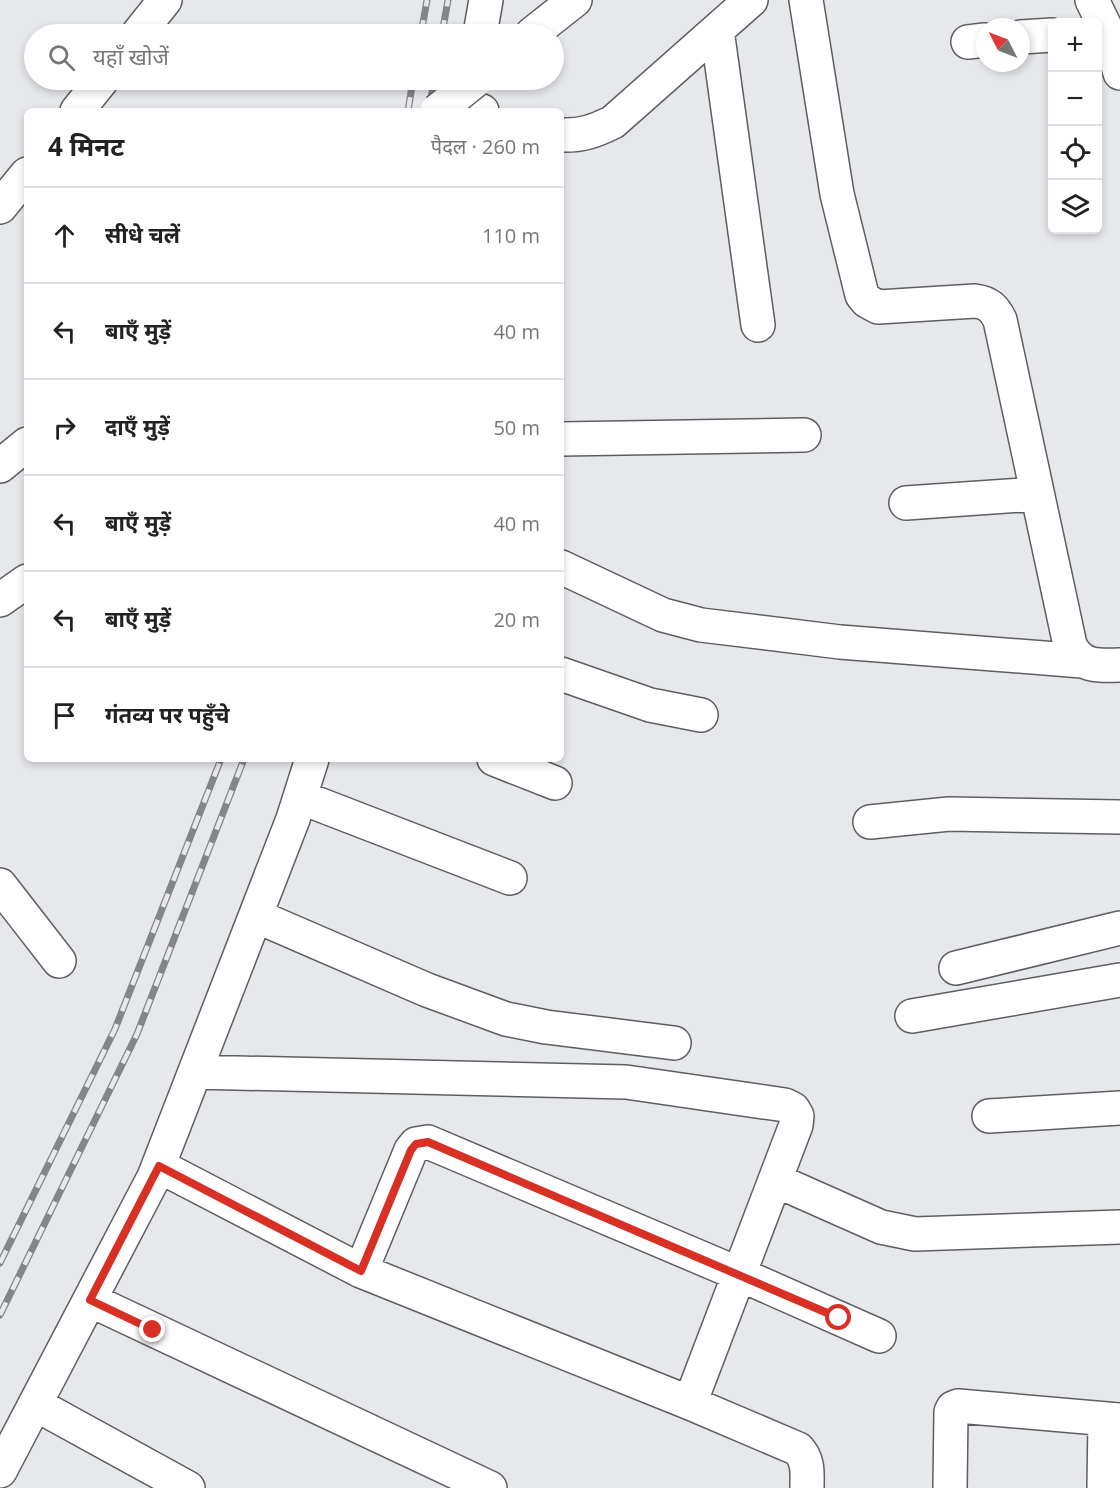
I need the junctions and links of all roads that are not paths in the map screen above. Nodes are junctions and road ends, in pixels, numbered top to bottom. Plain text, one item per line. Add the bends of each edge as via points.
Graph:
1 (165, 0) edge
2 (486, 0) edge
3 (575, 0) edge
4 (751, 0) edge
5 (806, 0) edge
6 (1092, 0) edge
7 (1098, 18) edge
8 (146, 24) edge
9 (482, 24) edge
10 (545, 24) edge
11 (717, 30) junction
12 (1102, 30) edge
13 (1048, 34) edge
14 (1030, 36) edge
15 (1120, 73) edge
16 (94, 90) edge
17 (474, 98) edge
18 (79, 108) edge
19 (446, 108) edge
20 (564, 135) edge
21 (24, 178) edge
22 (0, 207) edge
23 (758, 325) dead end
24 (804, 435) dead end
25 (564, 439) edge
26 (24, 446) edge
27 (0, 466) edge
28 (1037, 494) junction
29 (906, 503) dead end
30 (564, 568) edge
31 (24, 582) edge
32 (0, 600) edge
33 (1082, 661) junction
34 (1120, 665) edge
35 (564, 675) edge
36 (701, 715) dead end
37 (311, 762) edge
38 (502, 762) edge
39 (555, 783) dead end
40 (300, 797) junction
41 (1120, 817) edge
42 (870, 822) dead end
43 (510, 878) dead end
44 (0, 885) edge
45 (256, 916) junction
46 (1120, 928) edge
47 (59, 961) dead end
48 (957, 968) dead end
49 (1120, 980) edge
50 (912, 1016) dead end
51 (674, 1043) dead end
52 (195, 1072) junction
53 (1120, 1108) edge
54 (989, 1116) dead end
55 (159, 1166) junction
56 (775, 1180) junction
57 (1120, 1227) edge
58 (361, 1271) junction
59 (739, 1274) junction
60 (90, 1300) junction
61 (879, 1336) dead end
62 (690, 1403) junction
63 (35, 1404) junction
64 (1112, 1420) edge
65 (0, 1471) edge
66 (188, 1488) edge
67 (490, 1488) edge
68 (807, 1488) edge
69 (950, 1488) edge
70 (1104, 1488) edge

1 - 8 street
2 - 9 street
3 - 10 street
4 - 11 street
5 - 28 street via 837,194 862,295 879,307 975,301 994,308 1000,320
6 - 7 street
11 - 20 street via 613,122 578,136
11 - 23 street
12 - 15 street
13 - 14 street
16 - 18 street
17 - 19 street, bridge
21 - 22 street
24 - 25 street
26 - 27 street
28 - 29 street
28 - 33 street via 1070,645
30 - 33 street via 663,615 701,625 840,642
31 - 32 street
33 - 34 street via 1094,666
35 - 36 street via 650,705
37 - 40 street
38 - 39 street
40 - 43 street
40 - 45 street
41 - 42 street via 949,814
44 - 47 street
45 - 51 street via 427,990 506,1019
45 - 52 street
46 - 48 street
49 - 50 street
52 - 55 street
52 - 56 street via 626,1082 785,1105 793,1108 796,1125
53 - 54 street
55 - 58 street
55 - 60 street
56 - 57 street via 881,1227 915,1234
56 - 59 street
58 - 59 street via 411,1150 416,1144 428,1142
58 - 62 street
59 - 61 street
59 - 62 street
60 - 63 street
60 - 67 street
62 - 68 street via 798,1449 807,1466
63 - 65 street
63 - 66 street
64 - 69 street via 953,1408
64 - 70 street

